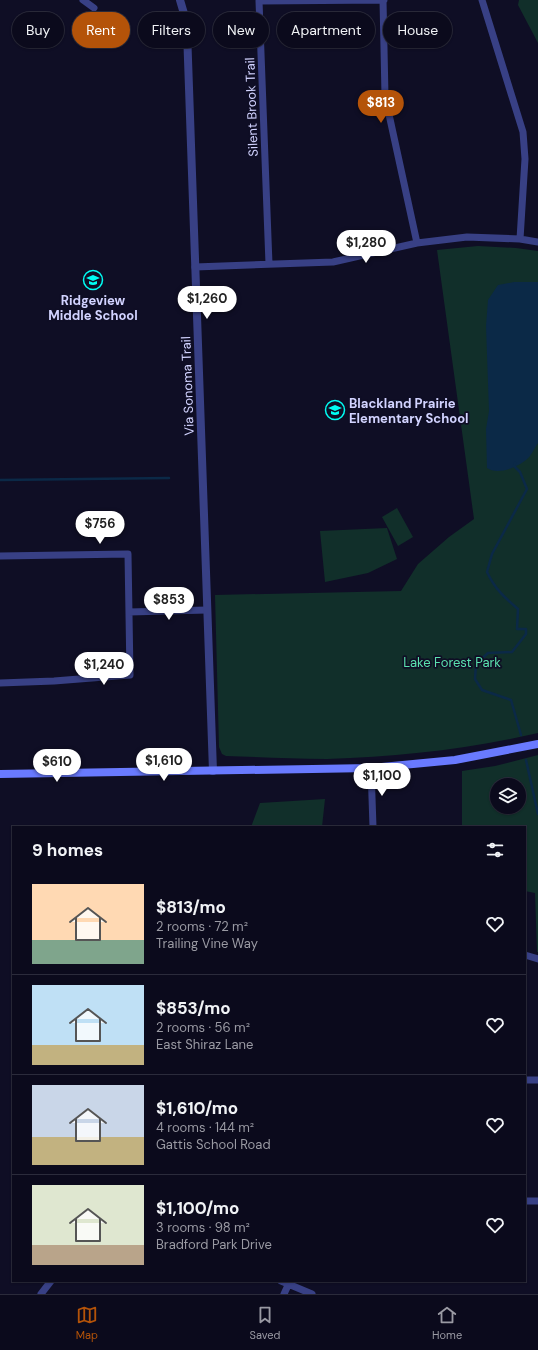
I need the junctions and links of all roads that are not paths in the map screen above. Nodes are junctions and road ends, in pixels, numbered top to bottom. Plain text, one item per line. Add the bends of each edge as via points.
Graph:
1 (83, 0) edge
2 (180, 0) edge
3 (383, 0) edge
4 (482, 0) edge
5 (94, 8) dead end
6 (520, 239) junction
7 (538, 242) edge
8 (417, 243) junction
9 (269, 264) junction
10 (195, 267) junction
11 (0, 556) edge
12 (207, 610) junction
13 (130, 612) junction
14 (0, 683) edge
15 (538, 744) edge
16 (371, 768) junction
17 (213, 771) junction
18 (0, 774) edge
19 (373, 826) edge
20 (526, 955) edge
21 (538, 959) edge
22 (526, 1080) edge
23 (538, 1080) edge
24 (526, 1201) edge
25 (538, 1201) edge
26 (50, 1282) edge
27 (286, 1282) edge
28 (41, 1294) edge
29 (284, 1294) edge
30 (312, 1294) edge

1 - 5 street
2 - 10 street, Via Sonoma Trail via 187,31
3 - 8 street via 385,96
3 - 9 street, Silent Brook Trail via 259,1
4 - 6 street via 523,132 525,159
6 - 7 street
6 - 8 street via 467,237
8 - 9 street via 333,262
9 - 10 street
10 - 12 street, Via Sonoma Trail
11 - 13 street via 128,554
12 - 13 street
12 - 17 street, Via Sonoma Trail
13 - 14 street via 130,675 54,682
15 - 16 main road via 455,760
16 - 17 main road
16 - 19 street
17 - 18 main road
20 - 21 street
22 - 23 street
24 - 25 street
26 - 28 street
27 - 29 street
27 - 30 street

